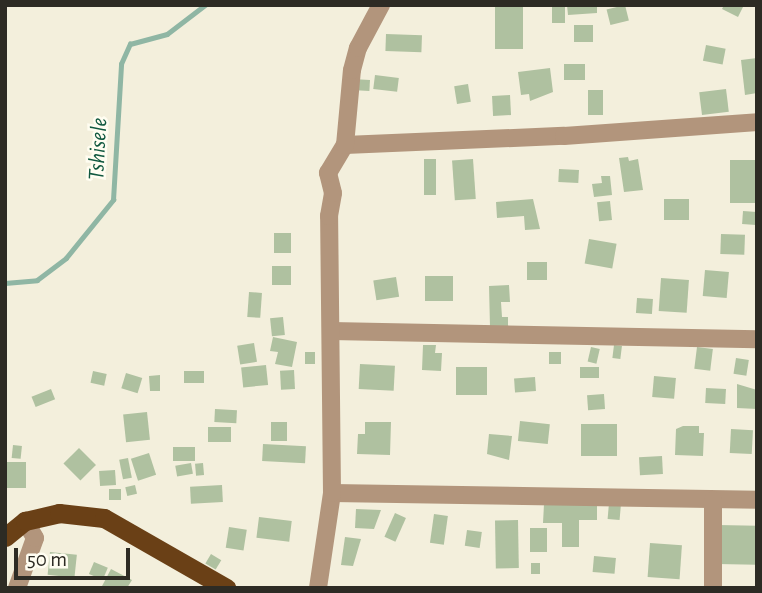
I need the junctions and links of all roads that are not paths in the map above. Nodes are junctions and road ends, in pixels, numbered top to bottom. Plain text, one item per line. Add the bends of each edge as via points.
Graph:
1 (381, 5) edge
2 (757, 122) edge
3 (345, 145) junction
4 (331, 331) junction
5 (757, 339) edge
6 (332, 494) junction
7 (713, 500) junction
8 (757, 500) edge
9 (25, 522) junction
10 (5, 537) edge
11 (18, 588) edge
12 (226, 588) edge
13 (318, 588) edge
14 (713, 588) edge

1 - 3 street via 352,70
2 - 3 street
3 - 4 street via 328,173 333,193 328,216
4 - 5 street
4 - 6 street
6 - 7 street
6 - 13 street
7 - 8 street
7 - 14 street
9 - 10 highway
9 - 11 street via 35,538
9 - 12 highway via 59,513 104,518

